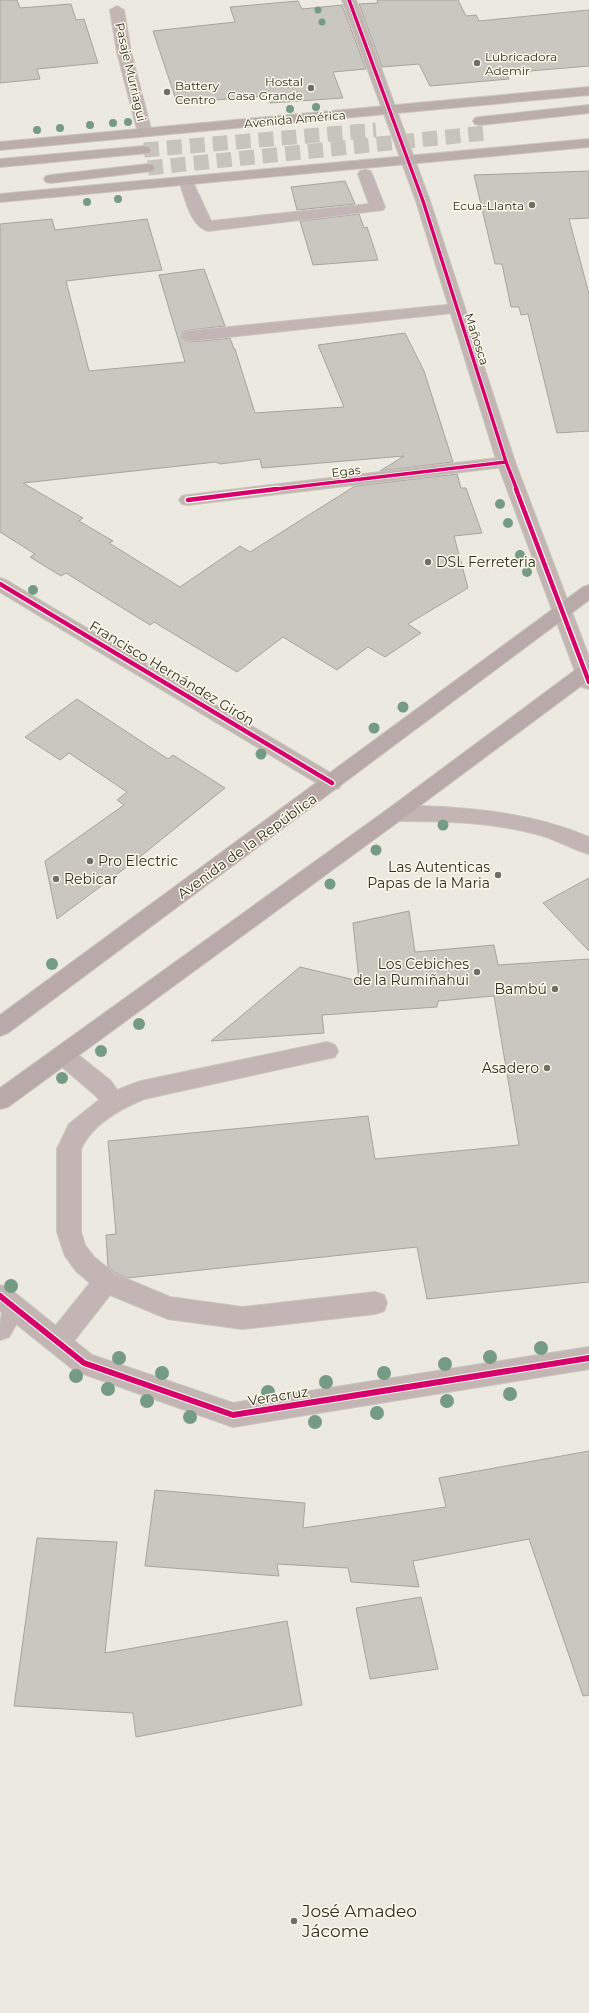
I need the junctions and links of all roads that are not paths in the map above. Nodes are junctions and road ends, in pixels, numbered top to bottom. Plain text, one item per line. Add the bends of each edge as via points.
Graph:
1 (349, 0) edge
2 (117, 10) dead end
3 (589, 91) edge
4 (589, 109) edge
5 (389, 111) junction
6 (589, 122) edge
7 (145, 133) junction
8 (589, 143) edge
9 (0, 146) edge
10 (144, 150) tunnel mouth
11 (408, 160) junction
12 (0, 163) edge
13 (148, 168) tunnel mouth
14 (365, 174) dead end
15 (39, 180) dead end
16 (186, 181) junction
17 (0, 198) edge
18 (456, 309) junction
19 (190, 336) dead end
20 (506, 462) junction
21 (188, 500) dead end
22 (0, 584) edge
23 (589, 591) edge
24 (562, 611) junction
25 (588, 675) edge
26 (332, 783) junction
27 (395, 814) junction
28 (589, 846) edge
29 (0, 1028) edge
30 (327, 1051) dead end
31 (63, 1054) junction
32 (0, 1100) edge
33 (113, 1102) junction
34 (106, 1282) junction
35 (7, 1302) edge
36 (375, 1303) dead end
37 (0, 1329) edge
38 (58, 1342) junction
39 (589, 1358) edge

1 - 5 street, Mañosca
2 - 7 street, Pasaje Murriagui via 124,52
3 - 5 main road, Avenida América
4 - 6 main road via 483,127
5 - 7 main road, Avenida América
5 - 11 street, Mañosca
7 - 9 main road, Avenida América
8 - 11 main road
10 - 12 main road
11 - 16 main road
11 - 18 street, Mañosca
13 - 15 main road
14 - 16 street via 378,207 208,226 203,223
16 - 17 main road
18 - 19 street
18 - 20 street, Mañosca
20 - 21 street, Egas
20 - 24 street, Mañosca
22 - 26 street, Francisco Hernández Girón
23 - 24 main road, Avenida de la República
24 - 25 street, Mañosca
24 - 26 main road, Avenida de la República
25 - 27 main road
26 - 29 main road, Avenida de la República
27 - 28 street via 445,813 492,817 538,827
27 - 31 main road
30 - 33 street via 141,1090
31 - 32 main road
31 - 33 street via 103,1088
33 - 34 street via 77,1131 69,1149 69,1232 74,1249 85,1264
34 - 36 street via 168,1308 242,1318
34 - 38 street
35 - 37 street
35 - 38 street, Veracruz
38 - 39 street, Veracruz via 84,1363 234,1415

